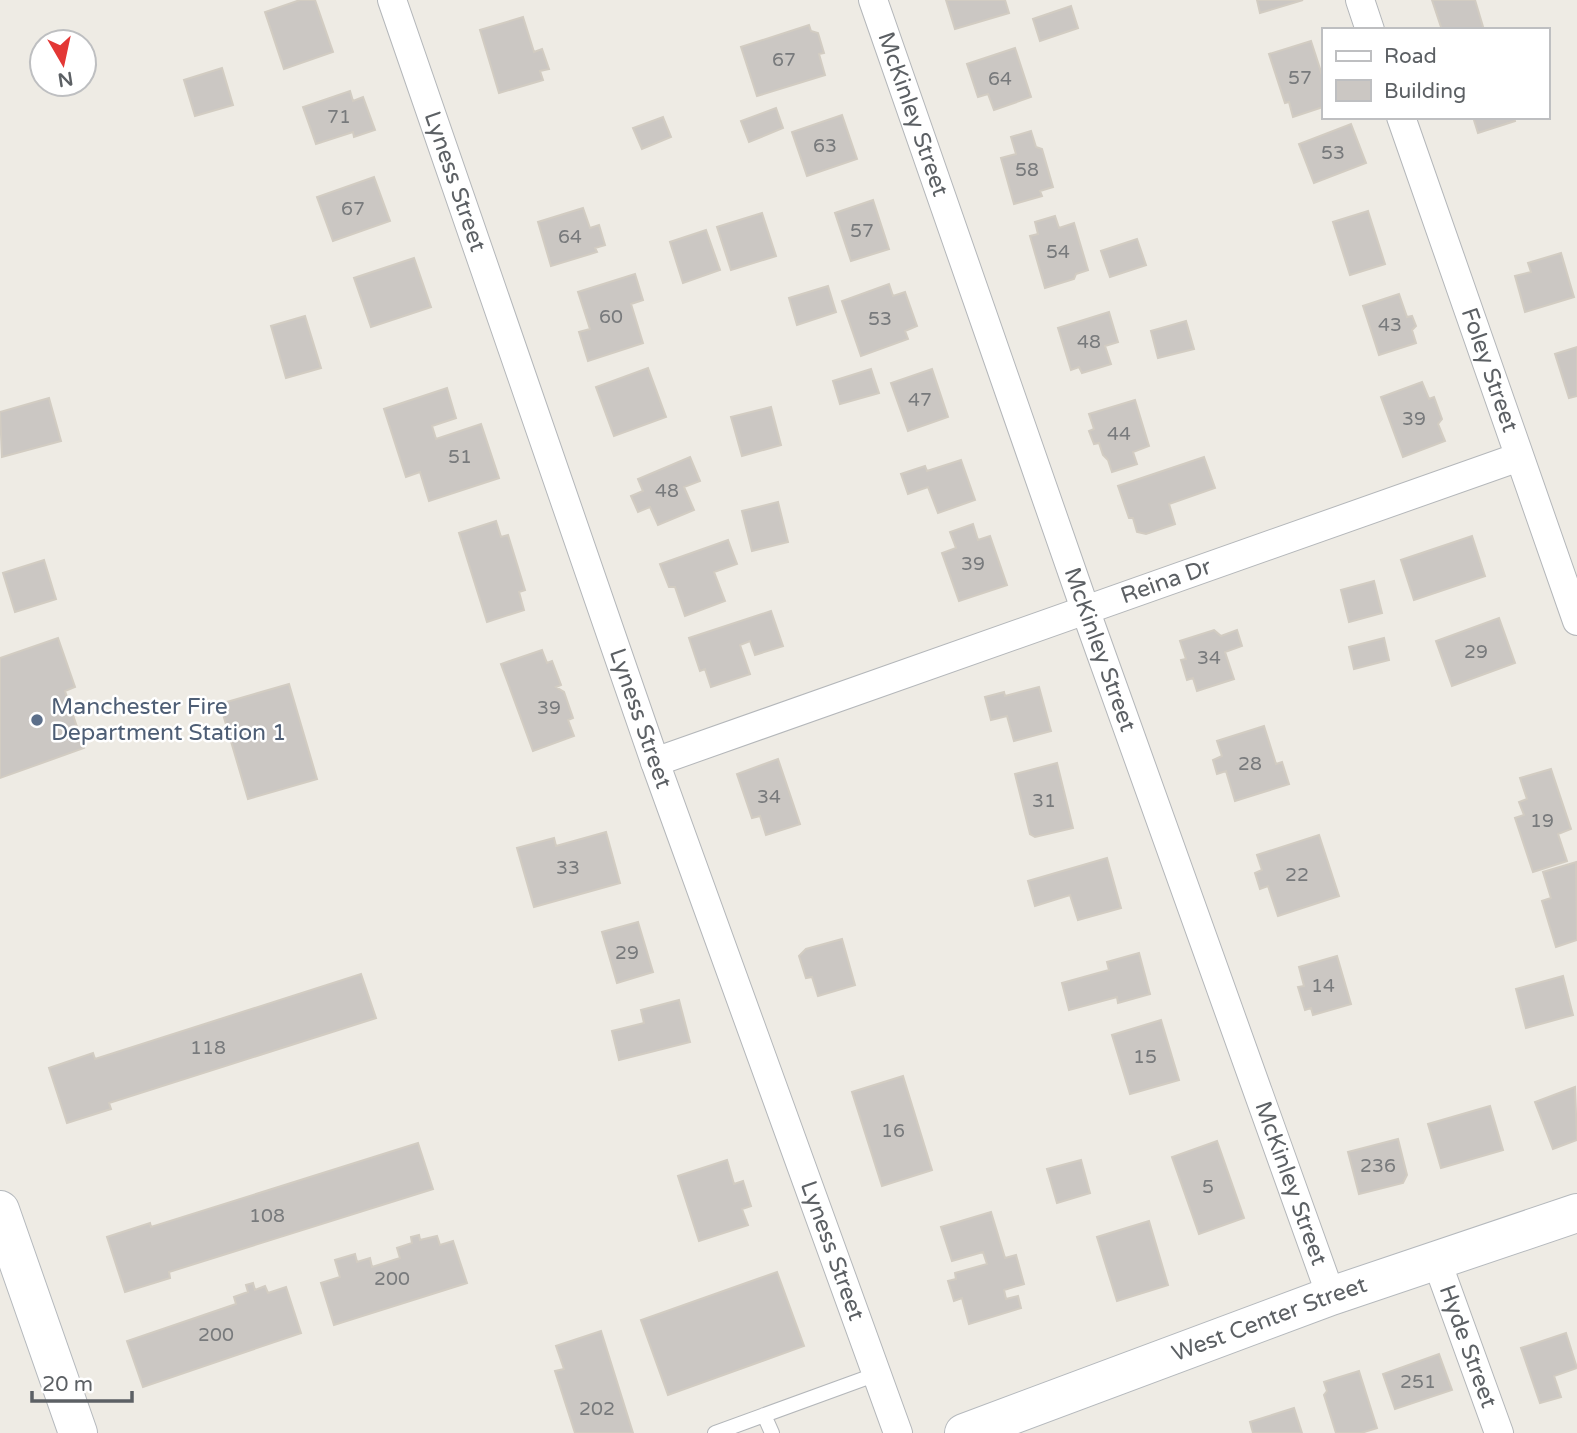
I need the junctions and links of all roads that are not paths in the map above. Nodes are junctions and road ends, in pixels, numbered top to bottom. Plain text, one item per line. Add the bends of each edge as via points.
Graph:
1 (392, 0) edge
2 (873, 0) edge
3 (1360, 0) edge
4 (1369, 28) edge
5 (1402, 119) edge
6 (1520, 457) junction
7 (1085, 609) junction
8 (1577, 621) edge
9 (655, 762) junction
10 (0, 1210) edge
11 (1577, 1213) edge
12 (1436, 1259) junction
13 (1332, 1296) junction
14 (877, 1374) junction
15 (764, 1415) junction
16 (78, 1433) edge
17 (715, 1433) edge
18 (772, 1433) edge
19 (898, 1433) edge
20 (964, 1433) edge
21 (1499, 1433) edge

1 - 9 street, Lyness Street
2 - 7 street, McKinley Street
3 - 4 street
5 - 6 street, Foley Street
6 - 7 street, Reina Dr
6 - 8 street, Foley Street
7 - 9 street, Reina Dr
7 - 13 street, McKinley Street
9 - 14 street, Lyness Street
10 - 16 main road
11 - 12 main road, West Center Street
12 - 13 main road, West Center Street
12 - 21 street, Hyde Street
13 - 20 main road, West Center Street
14 - 15 lane
14 - 19 street, Lyness Street
15 - 17 lane
15 - 18 lane

